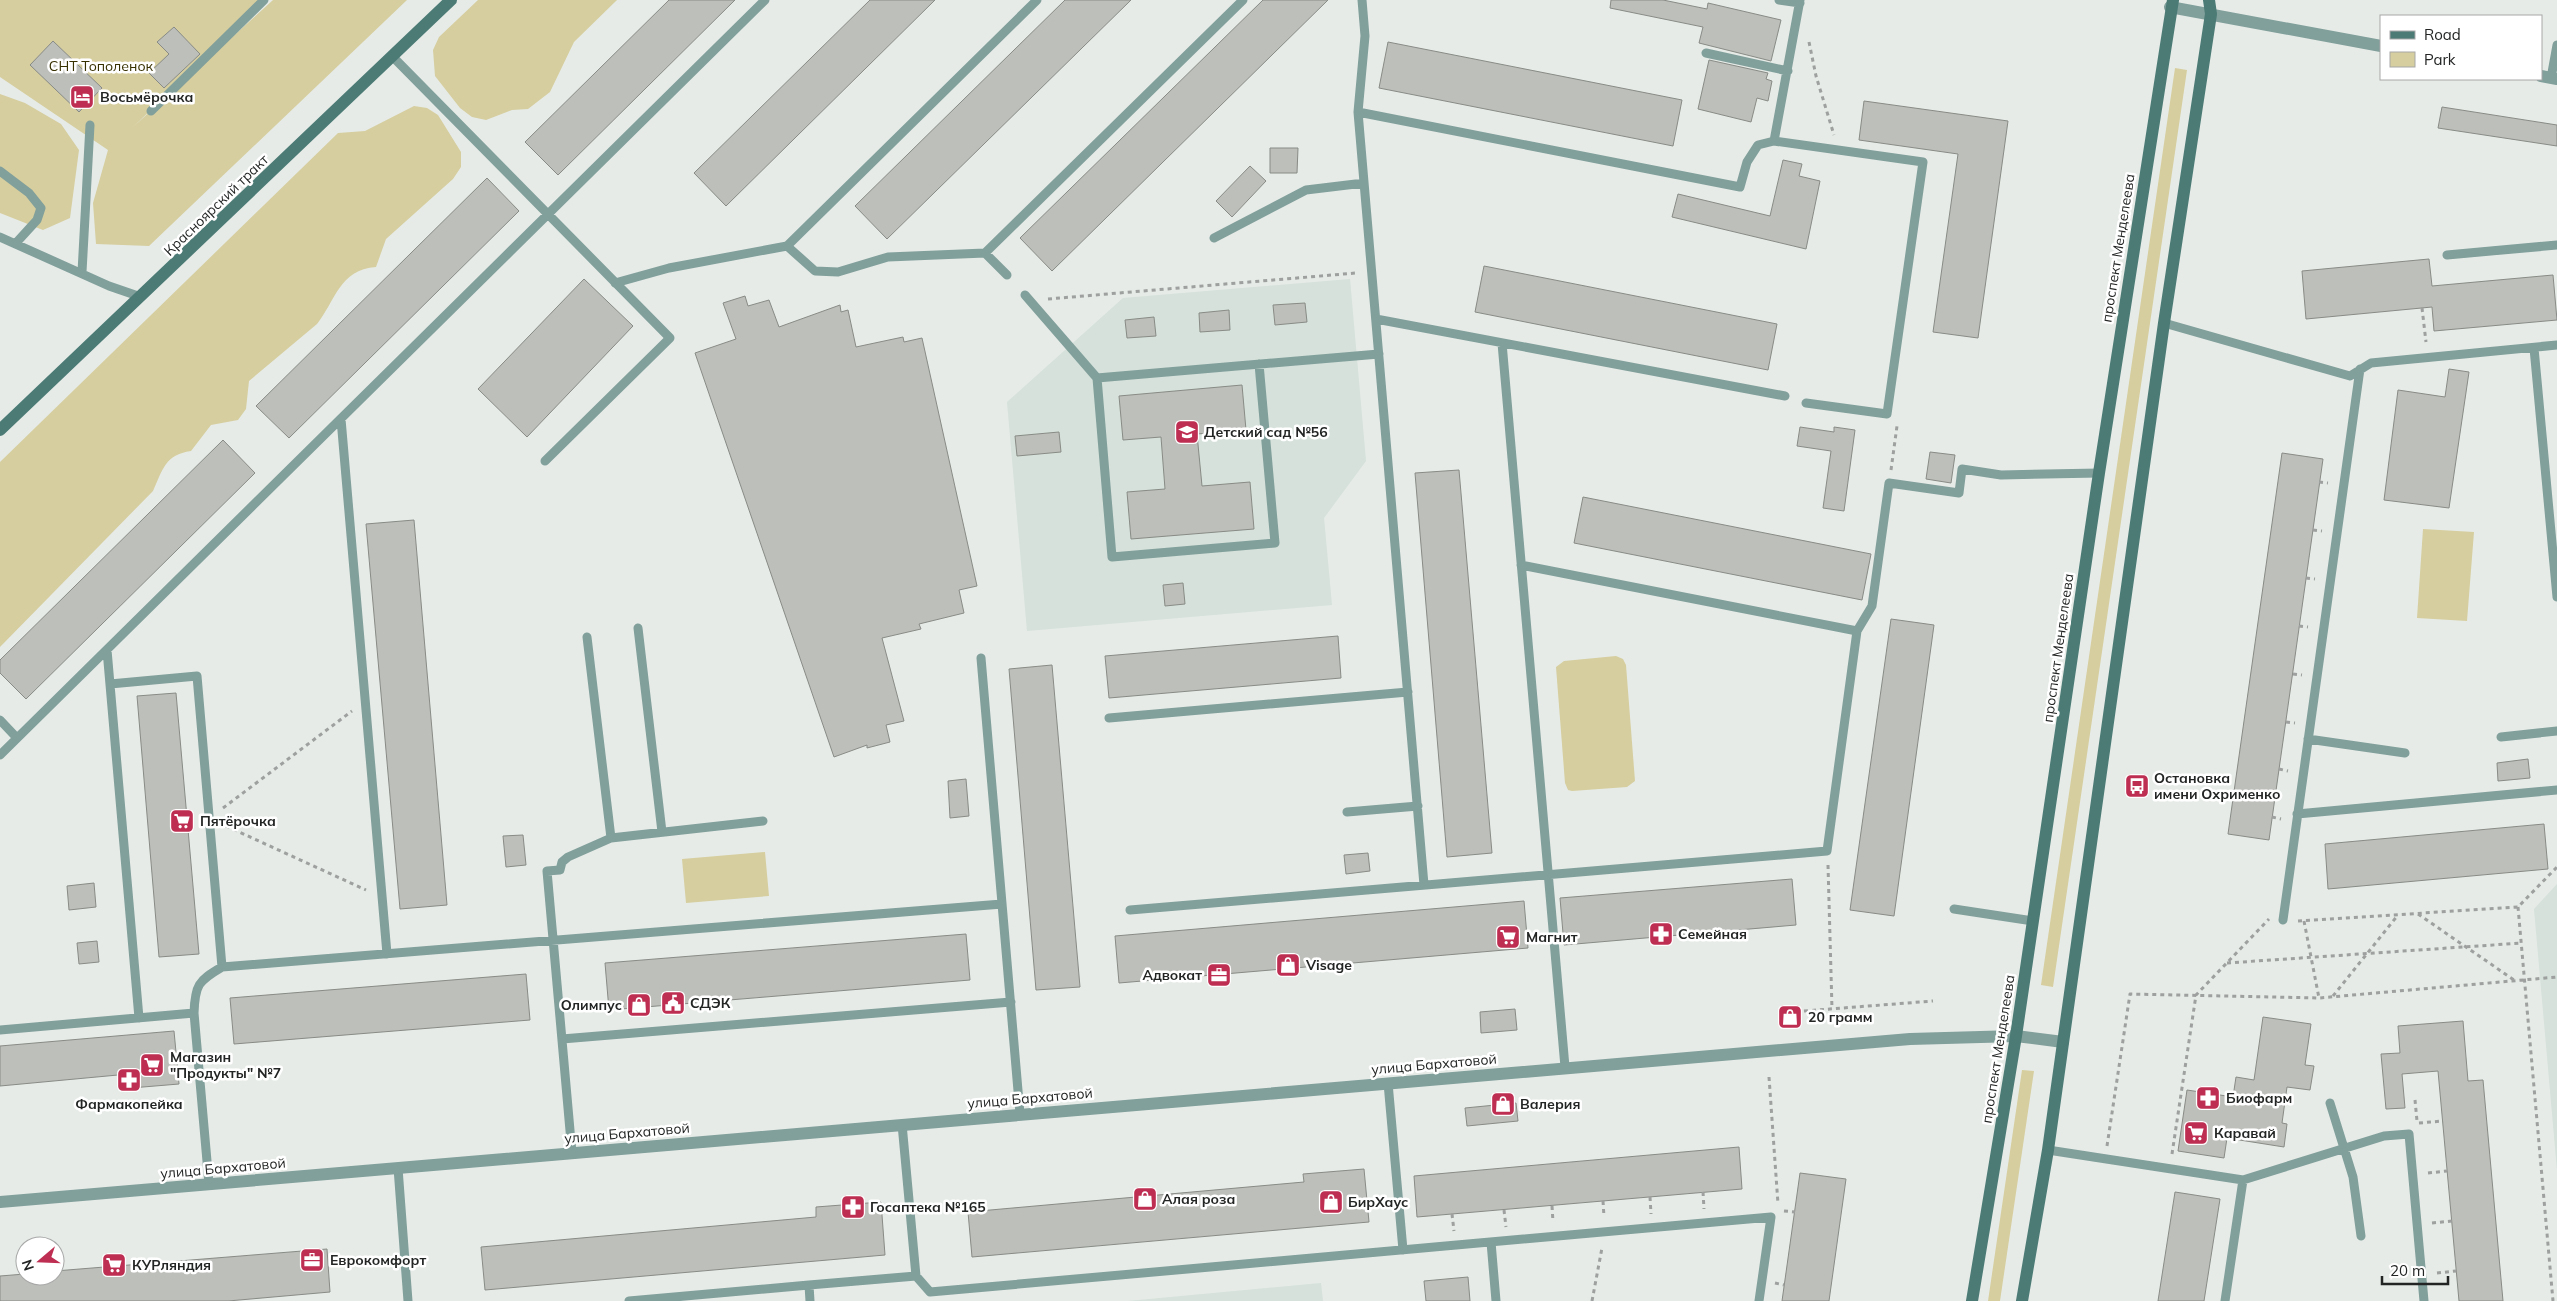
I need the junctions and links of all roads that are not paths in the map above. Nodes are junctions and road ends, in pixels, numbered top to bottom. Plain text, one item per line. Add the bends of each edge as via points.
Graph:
1 (264, 0) edge
2 (451, 0) edge
3 (765, 0) edge
4 (1037, 0) edge
5 (1242, 0) edge
6 (1362, 0) edge
7 (1779, 0) edge
8 (2208, 0) edge
9 (1800, 1) edge
10 (2172, 4) edge
11 (2211, 14) junction
12 (2557, 45) edge
13 (2380, 46) edge
14 (1706, 53) dead end
15 (393, 57) junction
16 (1788, 71) junction
17 (2549, 78) edge
18 (151, 111) dead end
19 (1358, 112) junction
20 (90, 125) dead end
21 (1774, 141) junction
22 (0, 171) edge
23 (1364, 183) junction
24 (548, 214) junction
25 (0, 237) edge
26 (1214, 238) dead end
27 (16, 243) junction
28 (2557, 245) edge
29 (787, 246) junction
30 (985, 253) junction
31 (2447, 255) dead end
32 (82, 272) junction
33 (1007, 275) dead end
34 (615, 283) junction
35 (141, 297) junction
36 (1028, 298) road end
37 (1376, 319) junction
38 (2164, 323) junction
39 (1502, 343) junction
40 (2557, 345) edge
41 (2534, 348) junction
42 (1379, 354) junction
43 (1260, 364) junction
44 (2360, 369) junction
45 (1097, 378) junction
46 (1785, 396) dead end
47 (1806, 403) dead end
48 (341, 419) junction
49 (0, 430) edge
50 (545, 461) dead end
51 (2099, 474) junction
52 (1522, 565) junction
53 (2557, 597) edge
54 (638, 628) dead end
55 (1857, 631) junction
56 (588, 637) dead end
57 (107, 650) junction
58 (981, 658) dead end
59 (110, 684) junction
60 (1408, 692) junction
61 (1109, 718) dead end
62 (0, 720) edge
63 (2557, 732) edge
64 (2501, 737) dead end
65 (17, 738) junction
66 (2308, 739) junction
67 (2405, 753) dead end
68 (0, 755) edge
69 (2557, 790) edge
70 (1418, 806) junction
71 (1347, 812) dead end
72 (2298, 814) junction
73 (763, 821) dead end
74 (662, 832) junction
75 (611, 838) junction
76 (1548, 874) junction
77 (1424, 885) junction
78 (1002, 904) junction
79 (1954, 909) dead end
80 (1130, 910) dead end
81 (2033, 920) junction
82 (2282, 920) dead end
83 (554, 940) junction
84 (387, 954) junction
85 (222, 968) junction
86 (1010, 1002) junction
87 (194, 1013) junction
88 (139, 1018) junction
89 (0, 1030) edge
90 (2016, 1036) junction
91 (562, 1038) junction
92 (2063, 1042) junction
93 (1565, 1067) junction
94 (1388, 1083) junction
95 (2330, 1103) dead end
96 (1020, 1114) junction
97 (902, 1124) junction
98 (2344, 1148) junction
99 (2048, 1150) junction
100 (572, 1153) junction
101 (398, 1168) junction
102 (2243, 1180) junction
103 (209, 1184) junction
104 (0, 1202) edge
105 (2361, 1236) dead end
106 (1491, 1242) junction
107 (1403, 1250) junction
108 (916, 1276) junction
109 (809, 1285) junction
110 (408, 1301) edge
111 (629, 1301) edge
112 (810, 1301) edge
113 (1496, 1301) edge
114 (1759, 1301) edge
115 (1972, 1301) edge
116 (2022, 1301) edge
117 (2225, 1301) edge
118 (2424, 1301) edge

1 - 18 lane
2 - 15 main road, Красноярский тракт
3 - 24 lane
4 - 29 lane
5 - 30 lane
6 - 19 lane via 1365,36
7 - 9 lane
8 - 11 main road
9 - 16 lane
10 - 11 street
10 - 51 main road, проспект Менделеева
11 - 13 street
11 - 38 main road
12 - 17 lane
14 - 16 lane
15 - 24 lane
15 - 35 main road, Красноярский тракт
16 - 21 lane
19 - 21 lane via 1740,187 1747,162 1758,144
19 - 23 lane
20 - 32 lane
21 - 47 lane via 1923,162 1887,414
22 - 27 lane via 29,193 41,208 37,220
23 - 26 lane via 1306,190
23 - 37 lane
24 - 34 lane
24 - 48 lane
25 - 27 lane
27 - 32 lane
28 - 31 lane
29 - 30 lane via 815,271 838,272 888,257
29 - 34 lane via 669,268
30 - 33 lane
32 - 35 lane
34 - 50 lane via 670,338
35 - 49 main road, Красноярский тракт
36 - 45 lane
37 - 39 lane
37 - 42 lane
38 - 44 lane via 2350,376
38 - 92 main road
39 - 46 lane
39 - 52 lane
40 - 41 lane
41 - 44 lane via 2371,363
41 - 53 lane
42 - 43 lane
42 - 60 lane
43 - 45 lane
43 - 45 lane via 1275,543 1112,556
44 - 66 lane
48 - 57 lane
48 - 84 lane
51 - 55 lane via 2002,475 1962,469 1959,493 1889,483 1872,606
51 - 81 main road, проспект Менделеева
52 - 55 lane
52 - 76 lane
54 - 74 lane
55 - 76 lane via 1827,851
56 - 75 lane
57 - 59 lane
57 - 65 lane
58 - 78 lane
59 - 85 lane via 197,676
59 - 88 lane
60 - 61 lane
60 - 70 lane
62 - 65 lane
63 - 64 lane
65 - 68 lane
66 - 67 lane
66 - 72 lane
69 - 72 lane
70 - 71 lane
70 - 77 lane
72 - 82 lane
73 - 74 lane
74 - 75 lane
75 - 83 lane via 568,857 560,870 548,871
76 - 77 lane
76 - 93 lane
77 - 80 lane
78 - 83 lane
78 - 86 lane
79 - 81 lane
81 - 90 main road, проспект Менделеева
83 - 84 lane
83 - 91 lane
84 - 85 lane
85 - 87 lane via 205,977 195,992
86 - 91 lane
86 - 96 lane
87 - 88 lane
87 - 103 lane
88 - 89 lane
90 - 92 street, улица Бархатовой
90 - 93 street, улица Бархатовой via 1910,1038
90 - 115 main road, проспект Менделеева
91 - 100 lane
92 - 99 main road
93 - 94 street, улица Бархатовой
94 - 96 street, улица Бархатовой
94 - 107 lane
95 - 98 lane
96 - 97 street, улица Бархатовой
97 - 100 street, улица Бархатовой
97 - 108 lane
98 - 102 lane
98 - 105 lane via 2353,1178
98 - 118 lane via 2384,1136 2409,1134
99 - 102 lane
99 - 116 main road
100 - 101 street, улица Бархатовой
101 - 103 street, улица Бархатовой
101 - 110 lane
102 - 117 lane
103 - 104 street, улица Бархатовой
106 - 107 lane
106 - 113 lane
106 - 114 lane via 1771,1217
107 - 108 lane via 930,1292
108 - 109 lane
109 - 111 lane
109 - 112 lane

